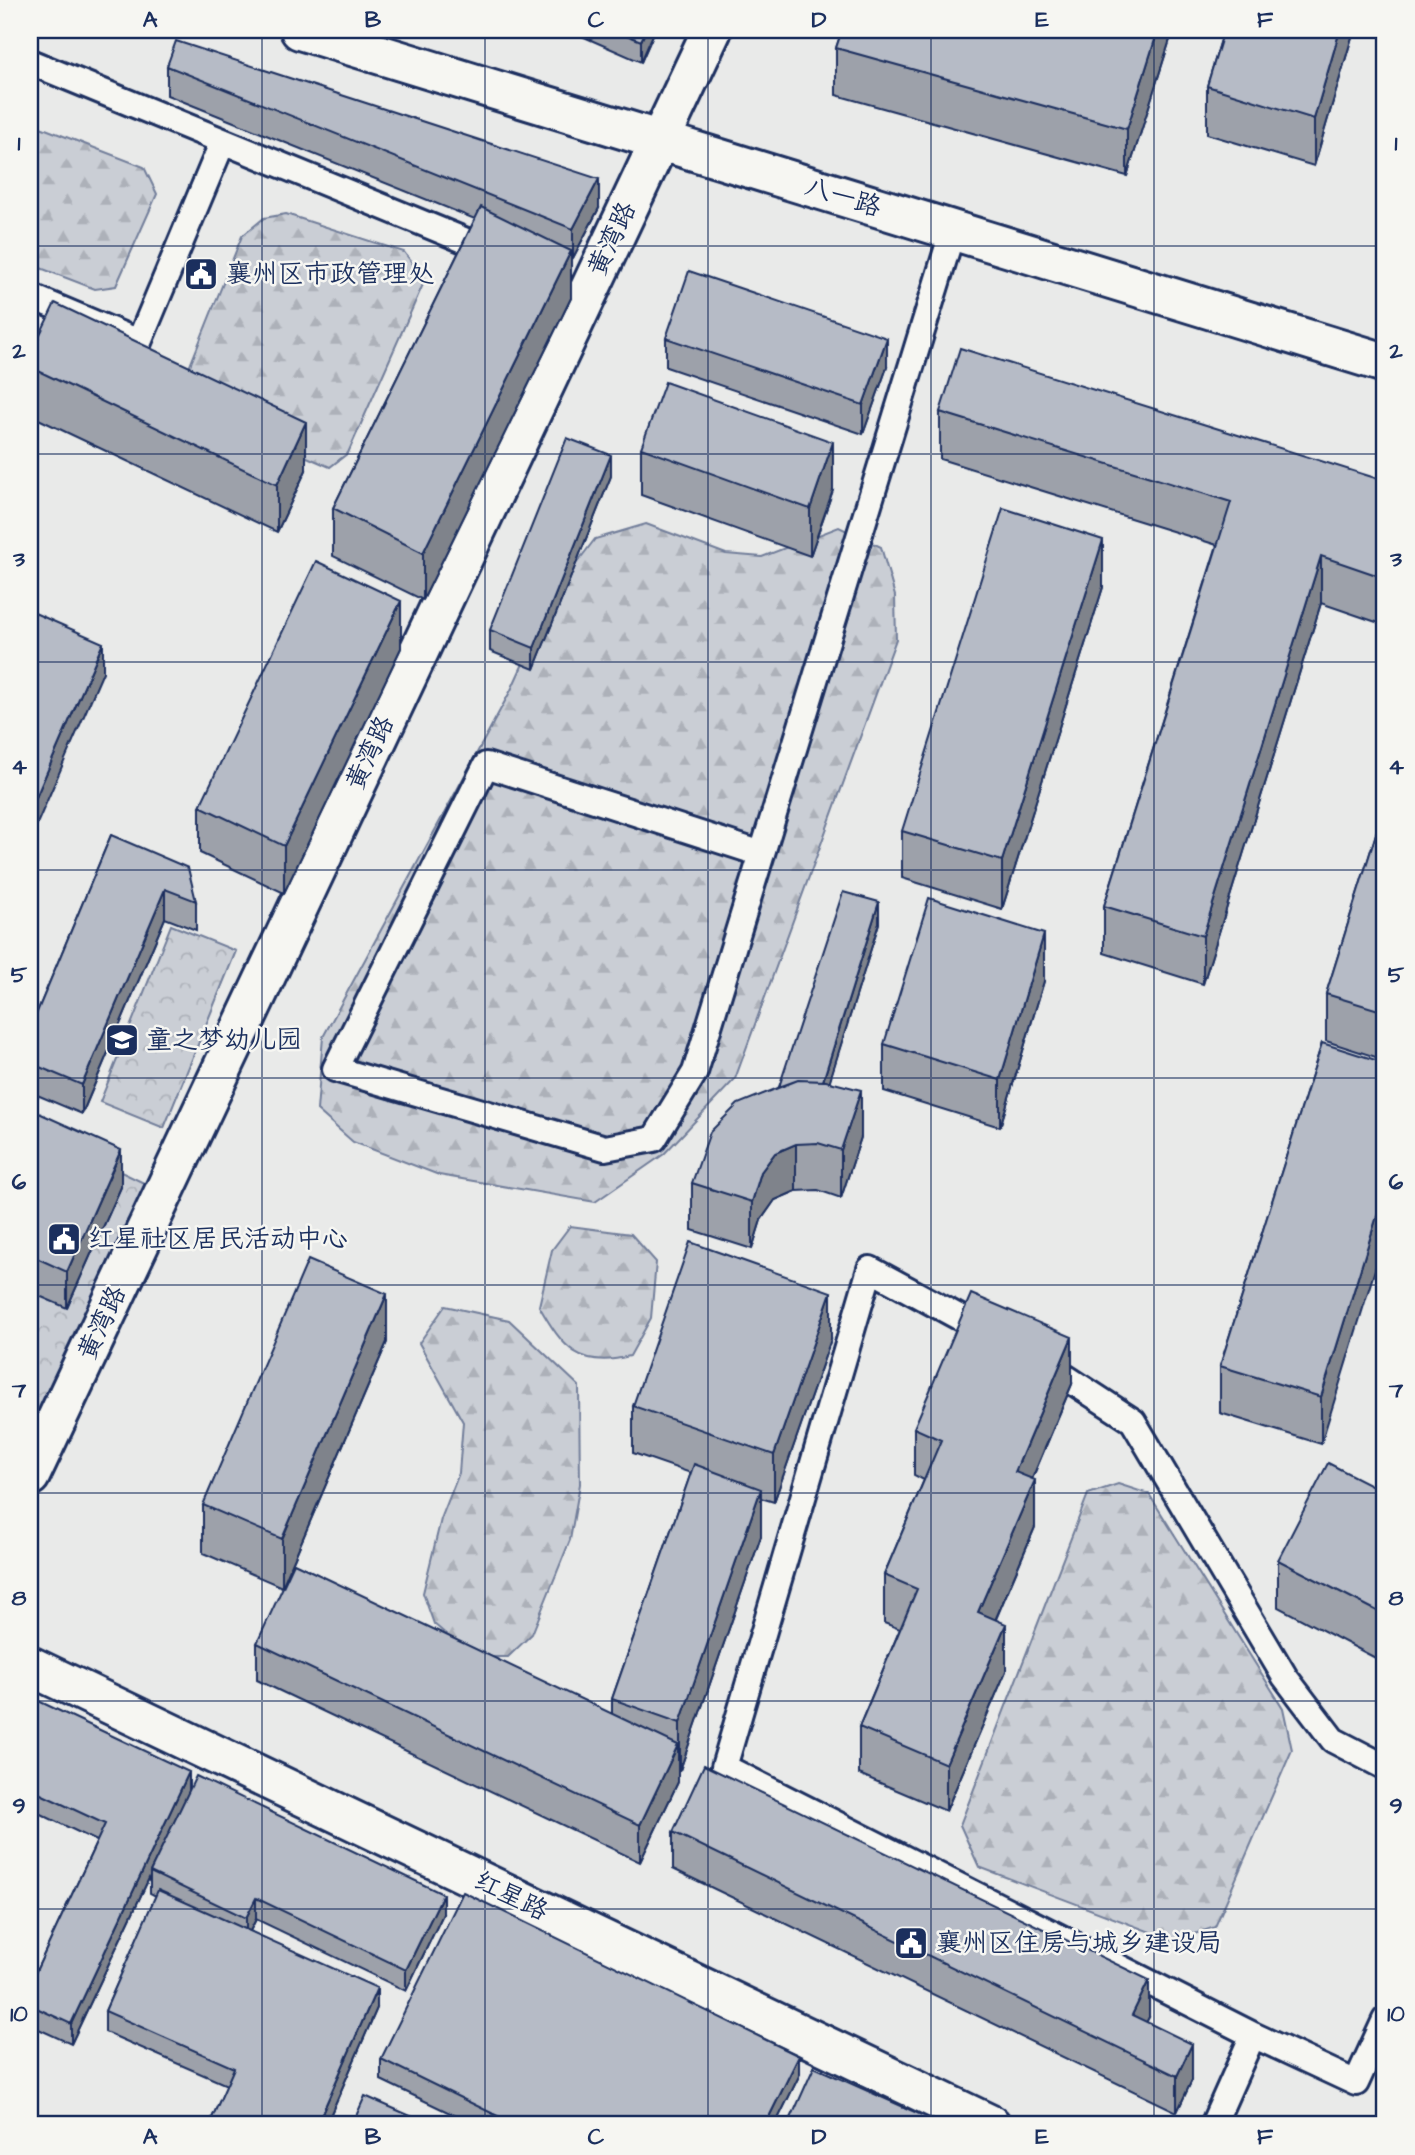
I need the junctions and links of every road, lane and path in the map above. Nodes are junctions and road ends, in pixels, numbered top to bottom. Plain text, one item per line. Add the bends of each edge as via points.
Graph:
1 (300, 30) edge
2 (712, 30) edge
3 (30, 62) edge
4 (223, 141) junction
5 (658, 141) junction
6 (953, 230) junction
7 (512, 260) edge
8 (30, 296) edge
9 (1385, 363) edge
10 (762, 855) junction
11 (30, 1476) edge
12 (30, 1666) edge
13 (1385, 1766) edge
14 (1385, 2021) edge
15 (1253, 2035) junction
16 (991, 2125) edge
17 (1213, 2125) edge

1 - 5 street, 八一路
2 - 5 street, 黄湾路
3 - 4 lane
4 - 7 lane
4 - 8 lane via 139,342
5 - 6 street, 八一路
5 - 11 street, 黄湾路 via 575,285
6 - 9 street, 八一路
6 - 10 lane
10 - 10 lane via 695,1072 654,1139 605,1148 335,1069 486,765
12 - 16 street, 红星路
13 - 15 lane via 1333,1740 1285,1677 1133,1421 1060,1371 870,1269 724,1767
14 - 15 lane via 1356,2083
15 - 17 lane

